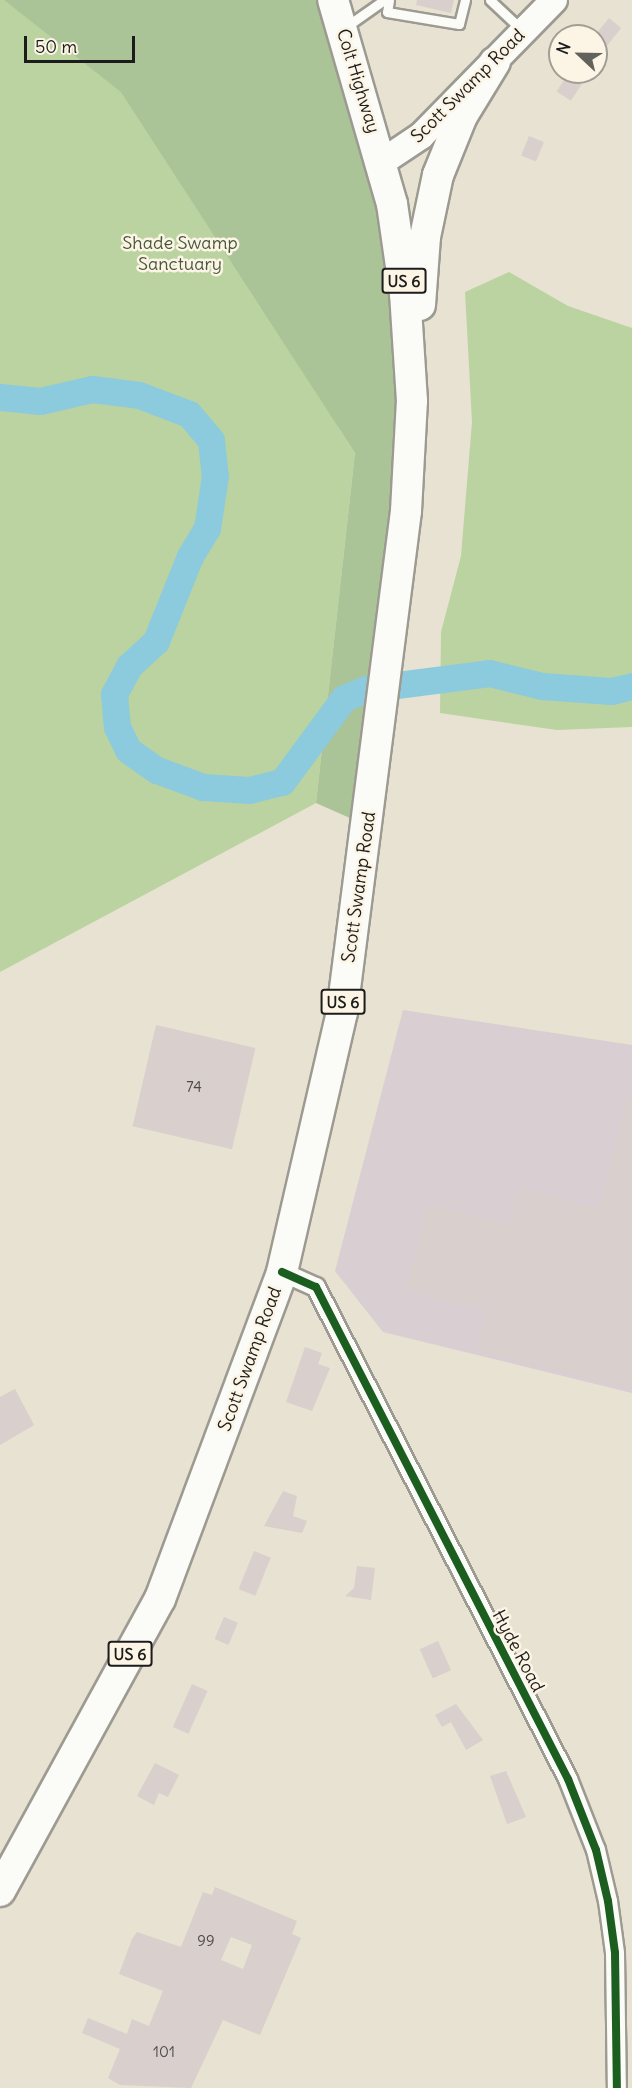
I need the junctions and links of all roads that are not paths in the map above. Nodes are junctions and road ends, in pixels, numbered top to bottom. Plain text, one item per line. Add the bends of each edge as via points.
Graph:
1 (333, 0) edge
2 (384, 0) edge
3 (389, 0) edge
4 (465, 0) edge
5 (490, 0) edge
6 (554, 0) edge
7 (414, 4) dead end
8 (438, 10) dead end
9 (412, 16) junction
10 (436, 20) junction
11 (342, 29) junction
12 (524, 31) junction
13 (495, 62) junction
14 (382, 162) junction
15 (412, 401) junction
16 (282, 1272) junction
17 (0, 1891) edge
18 (625, 2024) edge
19 (617, 2088) edge

1 - 11 highway, Colt Highway / US 6
2 - 11 lane
3 - 9 lane via 387,12
4 - 10 lane via 459,24
5 - 12 lane
6 - 12 main road, Scott Swamp Road
7 - 9 lane
8 - 10 lane
9 - 10 lane
11 - 14 highway, Colt Highway / US 6
12 - 13 main road, Scott Swamp Road
13 - 14 main road, Scott Swamp Road via 421,136
13 - 15 highway via 448,145 430,205
14 - 15 highway, Scott Swamp Road / US 6 via 405,294
15 - 16 highway, Scott Swamp Road / US 6 via 381,728 342,1012
16 - 17 highway, Scott Swamp Road / US 6 via 160,1599
16 - 18 street, Hyde Road via 316,1287 568,1779 596,1850 609,1901
18 - 19 street, Hyde Road

